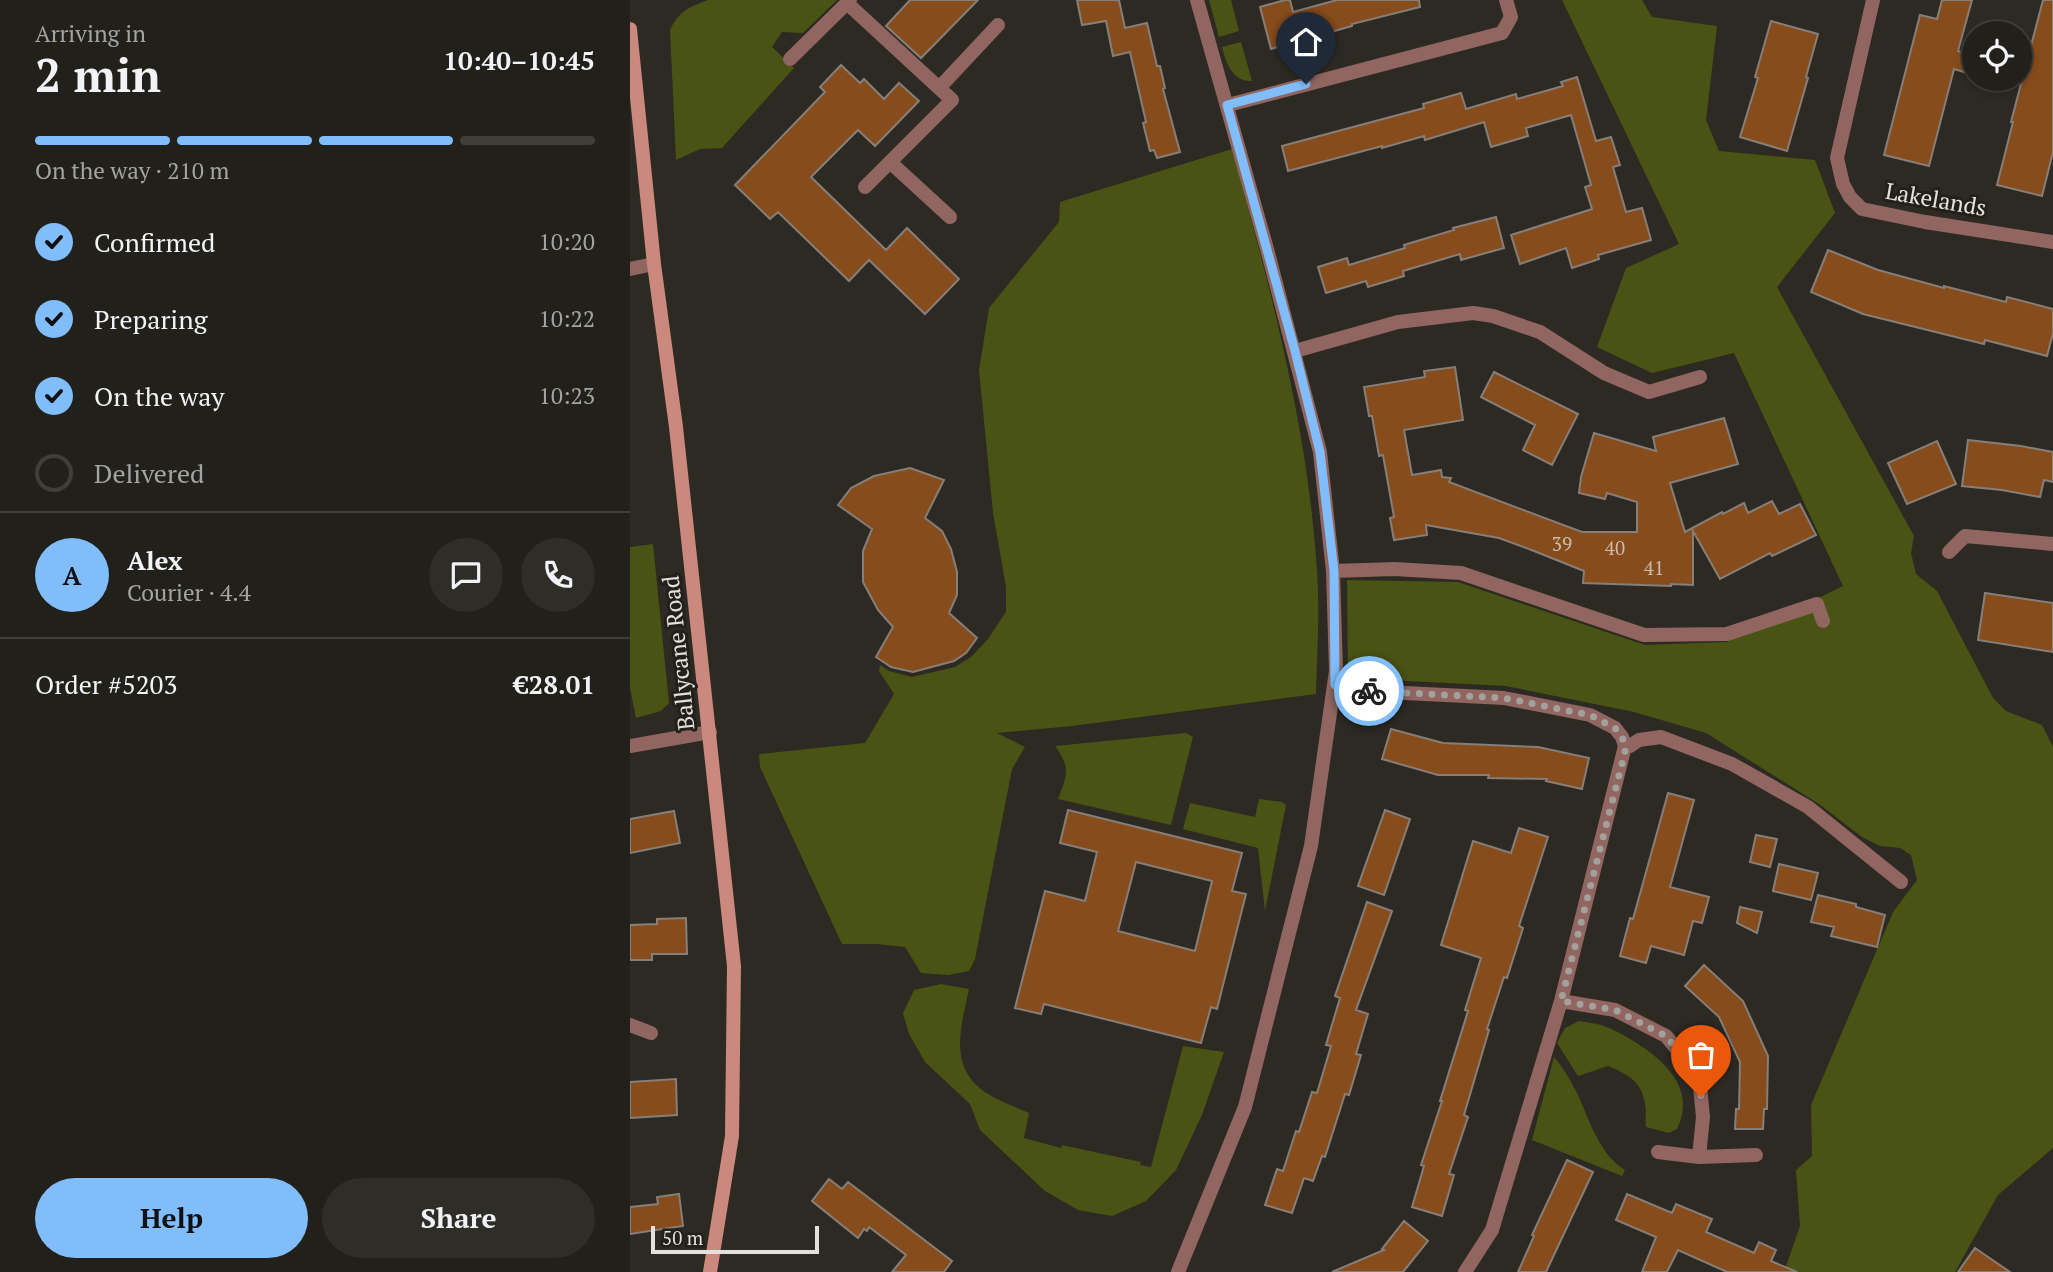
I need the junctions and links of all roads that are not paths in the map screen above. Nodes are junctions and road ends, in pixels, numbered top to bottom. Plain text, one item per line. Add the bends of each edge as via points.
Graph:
1 (1197, 0) edge
2 (1506, 0) edge
3 (1873, 0) edge
4 (848, 1) edge
5 (998, 25) dead end
6 (630, 29) edge
7 (790, 59) dead end
8 (939, 88) junction
9 (1227, 105) junction
10 (890, 162) junction
11 (865, 187) dead end
12 (950, 217) dead end
13 (2053, 242) edge
14 (654, 264) junction
15 (630, 269) edge
16 (1295, 351) junction
17 (1700, 377) dead end
18 (2053, 544) edge
19 (1949, 552) dead end
20 (1334, 571) junction
21 (1824, 621) dead end
22 (1335, 685) junction
23 (710, 732) junction
24 (630, 746) edge
25 (1625, 746) junction
26 (1901, 883) dead end
27 (1561, 1001) junction
28 (630, 1025) edge
29 (651, 1033) dead end
30 (1658, 1152) dead end
31 (1756, 1155) dead end
32 (1699, 1157) junction
33 (710, 1272) edge
34 (1178, 1272) edge
35 (1465, 1272) edge

1 - 9 street
2 - 9 street via 1511,17 1502,33
3 - 13 street, Lakelands via 1837,158 1850,197 1863,209
4 - 7 street
4 - 8 street
5 - 8 street
6 - 14 main road, Ballycane Road
8 - 10 street via 952,100
9 - 16 street
10 - 11 street
10 - 12 street
14 - 15 street
14 - 23 main road, Ballycane Road
16 - 17 street via 1398,322 1473,313 1540,332 1604,373 1649,391
16 - 20 street via 1320,452
18 - 19 street via 1965,536
20 - 21 street via 1461,573 1644,635 1727,634 1817,604
20 - 22 street
22 - 25 street via 1346,690 1504,698 1590,715 1615,728
22 - 34 street via 1311,846 1245,1107
23 - 24 street
23 - 33 main road, Ballycane Road via 734,966 732,1136
25 - 26 street via 1661,737 1732,764 1808,807
25 - 27 street
27 - 32 street via 1615,1010 1666,1036 1699,1076 1703,1117
27 - 35 street via 1492,1230
28 - 29 street
30 - 32 street
31 - 32 street

